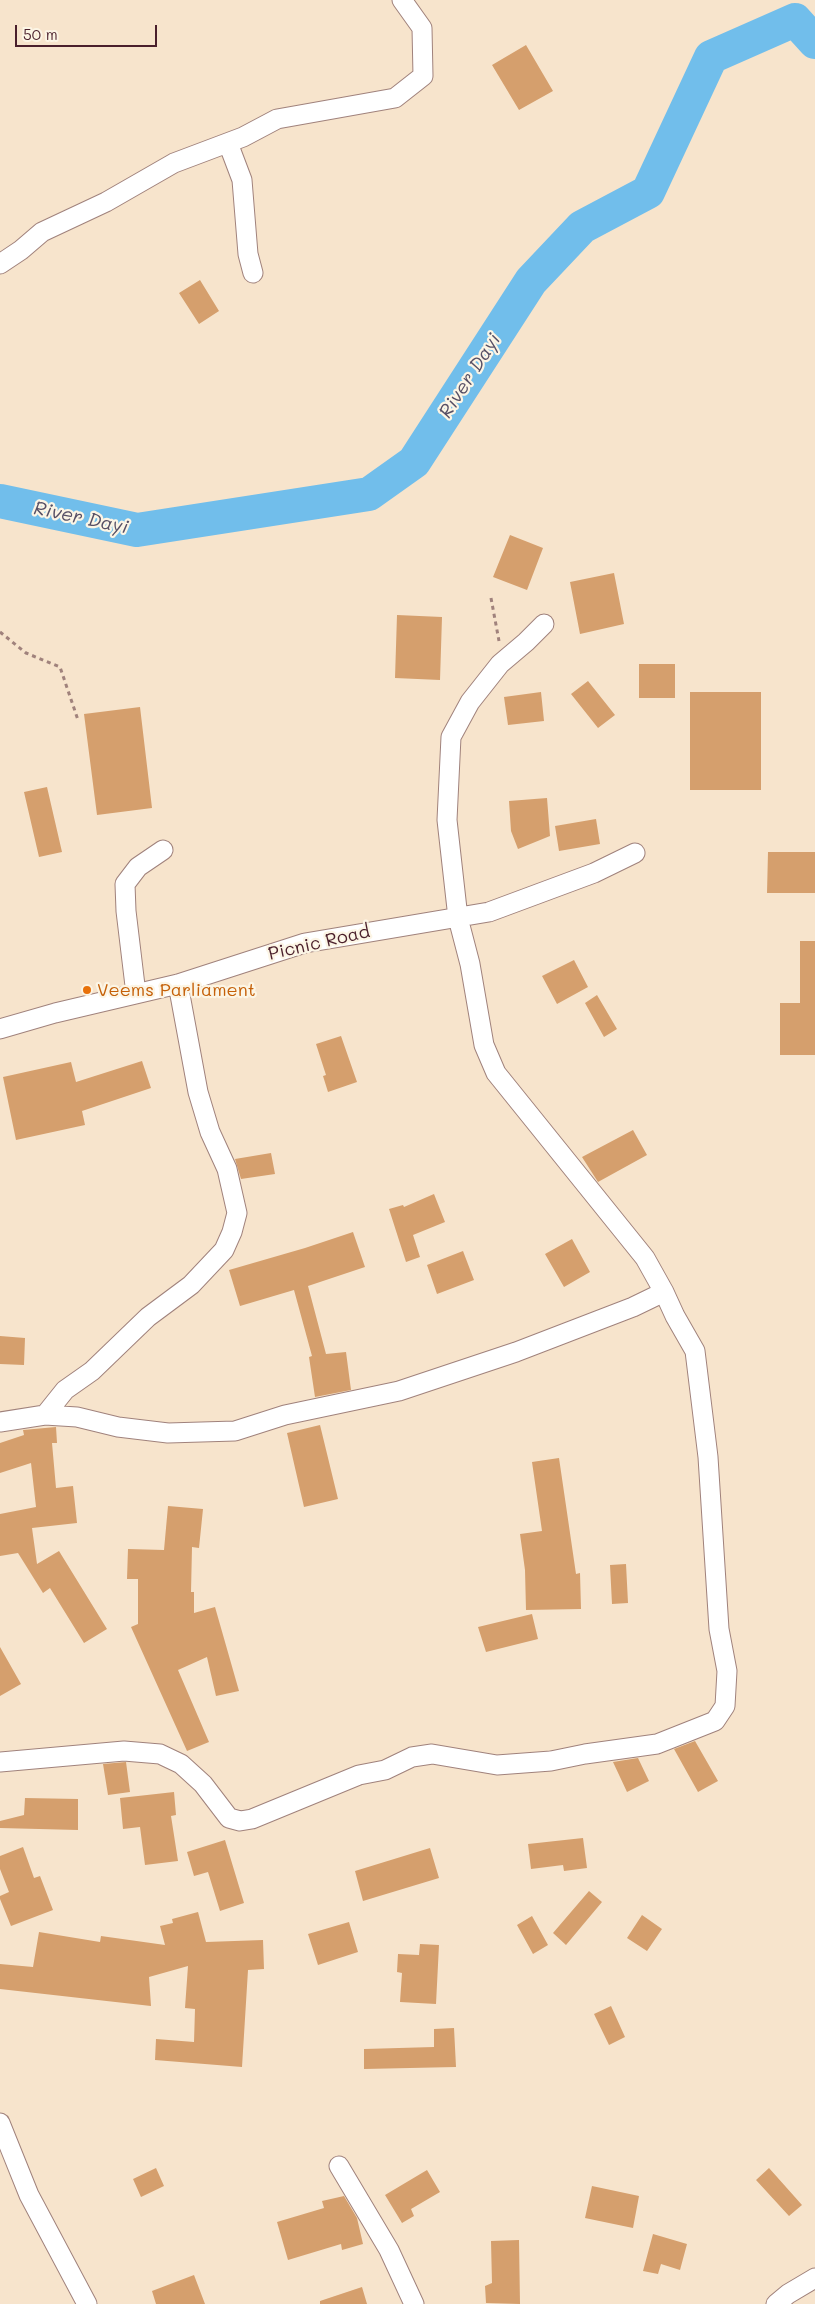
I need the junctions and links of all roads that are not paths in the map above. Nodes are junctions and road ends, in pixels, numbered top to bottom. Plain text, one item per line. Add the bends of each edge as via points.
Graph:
1 (402, 0) edge
2 (228, 143) junction
3 (0, 264) edge
4 (252, 274) dead end
5 (544, 624) dead end
6 (164, 850) dead end
7 (635, 853) dead end
8 (458, 918) junction
9 (178, 984) junction
10 (136, 994) junction
11 (0, 1029) edge
12 (664, 1292) junction
13 (45, 1415) junction
14 (0, 1422) edge
15 (0, 1762) edge
16 (0, 2123) edge
17 (339, 2166) dead end
18 (815, 2278) edge
19 (87, 2304) edge
20 (414, 2304) edge
21 (776, 2304) edge

1 - 2 street via 422,28 423,76 395,98 277,119
2 - 3 street via 174,163 106,202 66,219 42,232
2 - 4 street via 242,180
5 - 8 street via 500,664 470,702 451,736 447,820
6 - 10 street via 138,867 125,884
7 - 8 street, Picnic Road via 594,873 489,912
8 - 9 street, Picnic Road via 305,943
8 - 12 street via 472,973 484,1045 496,1073 645,1258
9 - 10 street, Picnic Road
9 - 13 street via 198,1092 210,1132 226,1168 237,1213 232,1232 224,1250 191,1285 148,1317 92,1371 65,1390
10 - 11 street, Picnic Road
12 - 13 street via 634,1307 516,1352 399,1391 286,1415 235,1430 168,1433 118,1427 77,1417
12 - 15 street via 695,1351 708,1457 719,1629 727,1671 725,1706 715,1721 657,1744 551,1761 497,1765 432,1754 412,1757 385,1770 359,1775 240,1821 229,1818 203,1784 181,1764 160,1754 124,1751
13 - 14 street
16 - 19 street via 29,2195
17 - 20 street via 389,2250
18 - 21 street

